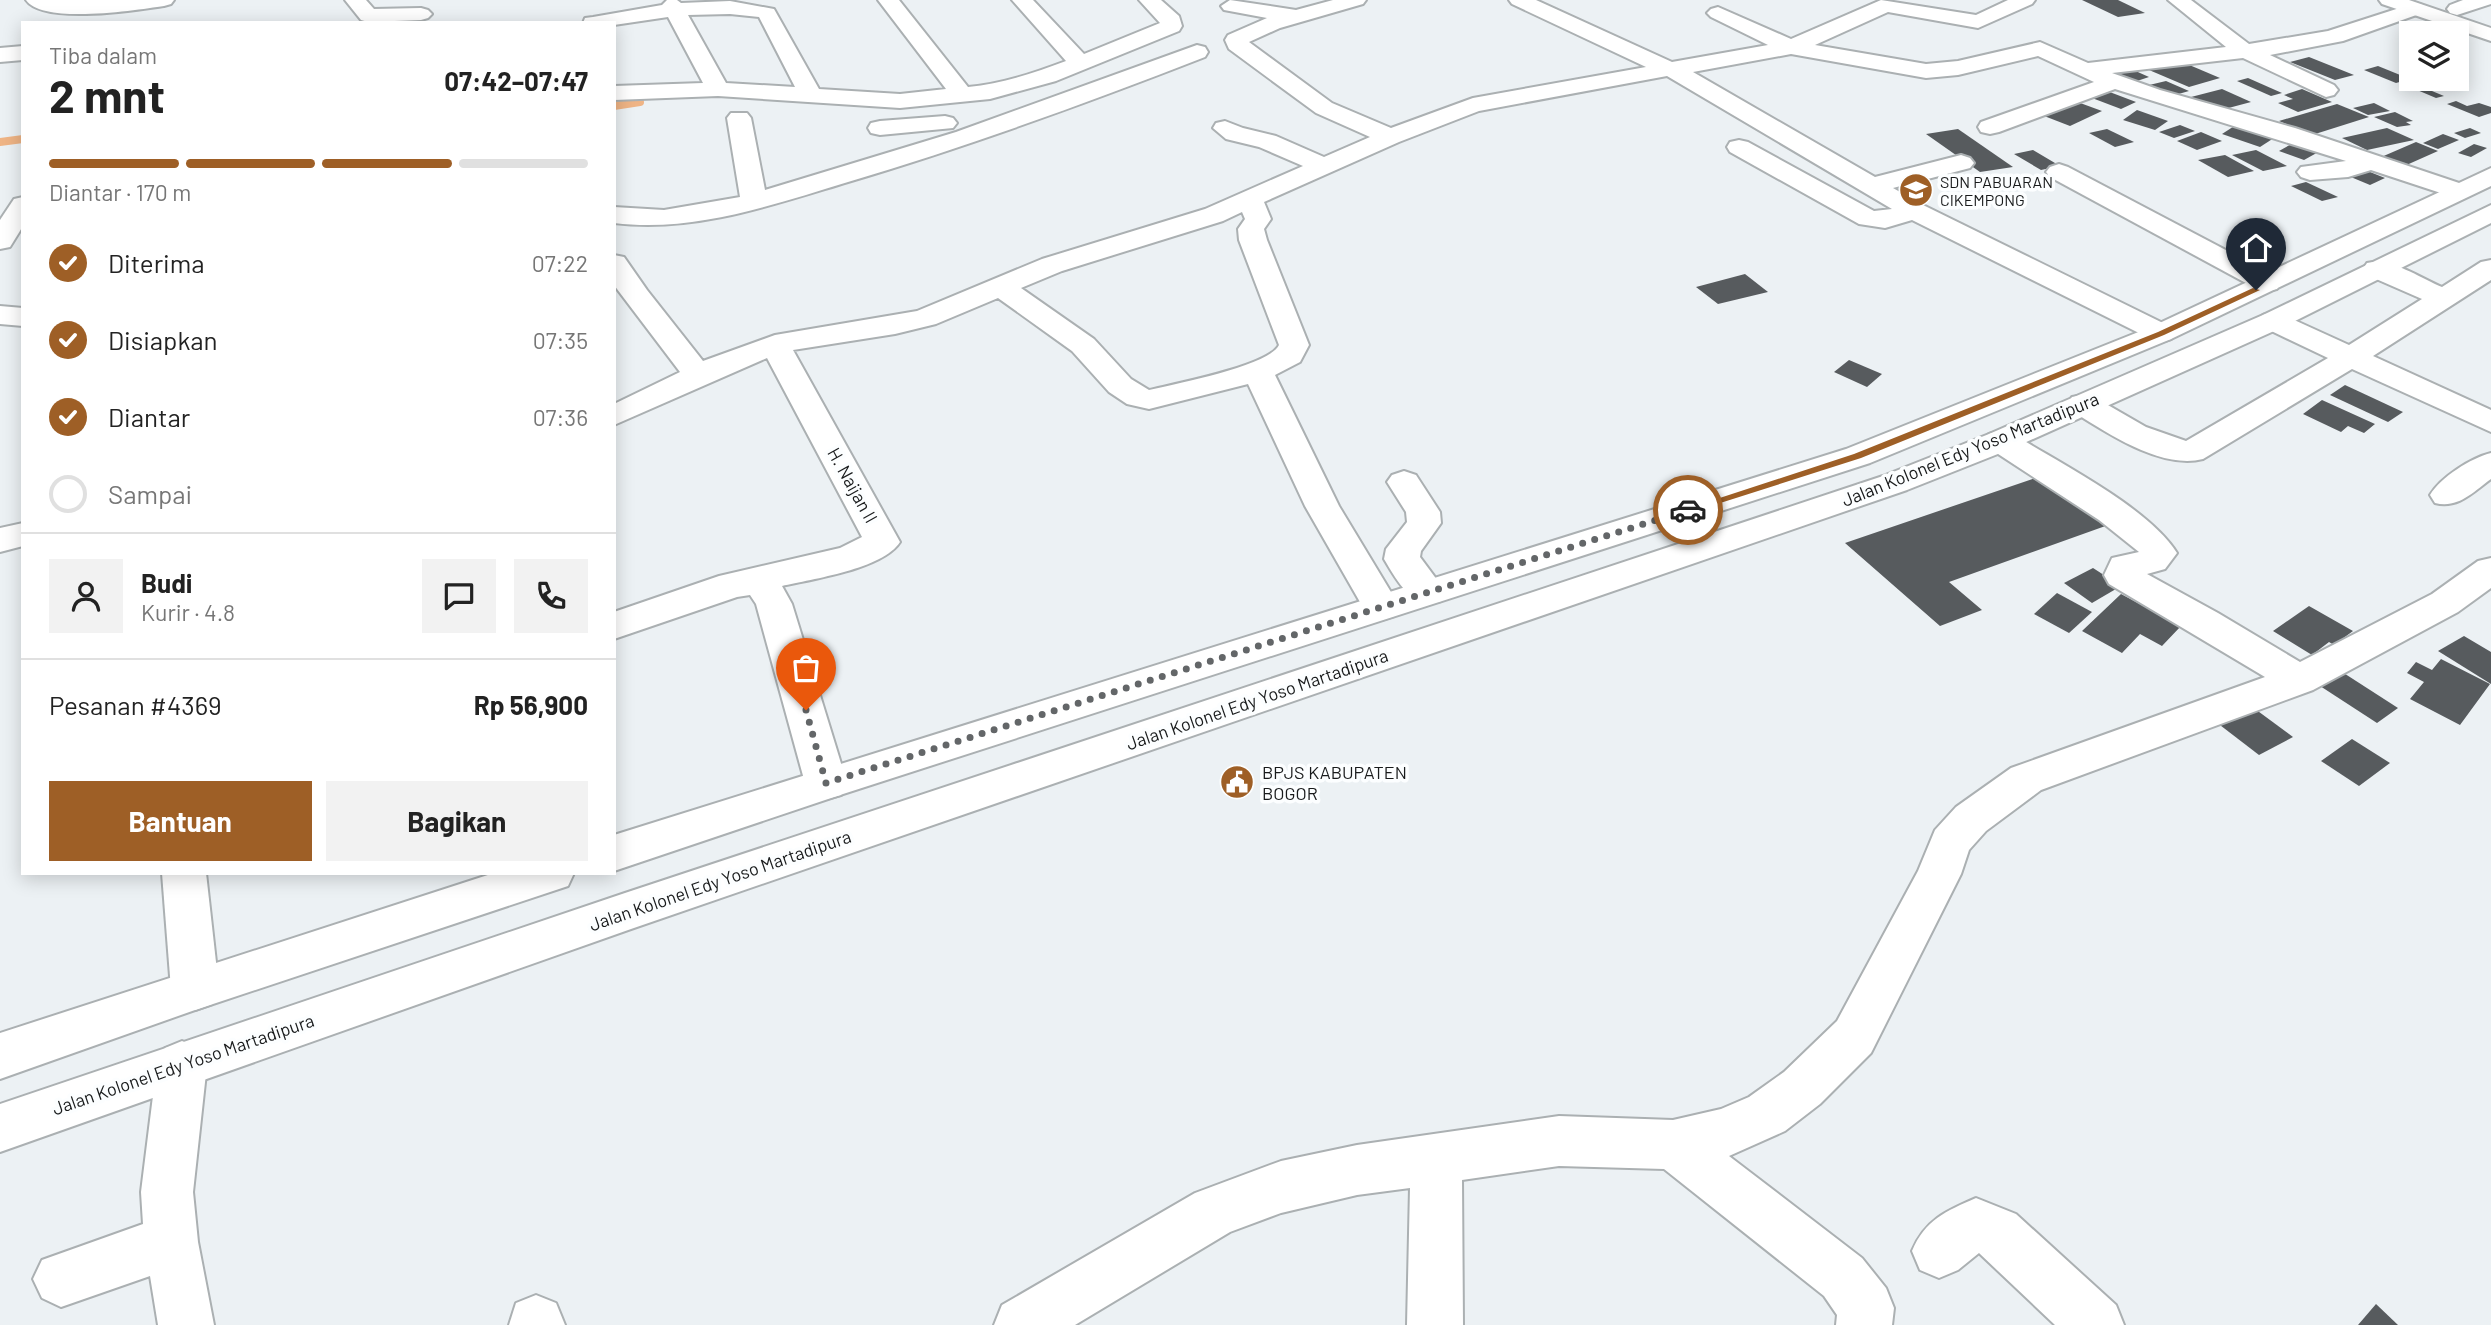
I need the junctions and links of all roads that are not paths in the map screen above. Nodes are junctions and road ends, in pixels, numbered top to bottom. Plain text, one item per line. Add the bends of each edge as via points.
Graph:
1 (36, 0) edge
2 (164, 0) edge
3 (355, 0) edge
4 (888, 0) edge
5 (1022, 0) edge
6 (1149, 0) edge
7 (1356, 0) edge
8 (1519, 0) edge
9 (1848, 0) edge
10 (2025, 0) edge
11 (2178, 0) edge
12 (2389, 0) edge
13 (2484, 0) edge
14 (672, 5) junction
15 (2423, 5) edge
16 (1231, 6) dead end
17 (1875, 9) junction
18 (2458, 9) junction
19 (1718, 13) dead end
20 (421, 14) dead end
21 (1294, 15) junction
22 (2491, 20) edge
23 (602, 21) edge
24 (1978, 22) junction
25 (2491, 35) edge
26 (1864, 38) dead end
27 (1791, 47) junction
28 (2040, 49) junction
29 (2242, 50) junction
30 (1197, 52) dead end
31 (21, 53) edge
32 (1827, 53) junction
33 (0, 55) edge
34 (1081, 64) junction
35 (2080, 67) junction
36 (1673, 70) junction
37 (2115, 82) junction
38 (718, 89) junction
39 (2326, 90) dead end
40 (616, 93) edge
41 (819, 94) junction
42 (962, 95) junction
43 (868, 117) junction
44 (739, 118) dead end
45 (1990, 127) dead end
46 (1000, 128) junction
47 (1225, 128) dead end
48 (1390, 137) junction
49 (1739, 147) dead end
50 (905, 159) junction
51 (2372, 161) junction
52 (1961, 163) dead end
53 (1326, 167) junction
54 (2059, 172) dead end
55 (2310, 172) dead end
56 (2491, 176) edge
57 (1871, 186) junction
58 (2459, 191) junction
59 (1250, 200) junction
60 (754, 202) junction
61 (21, 208) edge
62 (1914, 211) junction
63 (2491, 213) edge
64 (616, 215) edge
65 (0, 241) edge
66 (616, 265) edge
67 (2491, 268) edge
68 (2377, 269) junction
69 (1002, 288) junction
70 (2441, 297) junction
71 (2265, 301) junction
72 (0, 315) edge
73 (21, 317) edge
74 (2161, 333) junction
75 (775, 344) junction
76 (2362, 350) junction
77 (1258, 372) junction
78 (698, 375) junction
79 (2491, 397) edge
80 (2082, 404) junction
81 (616, 415) edge
82 (2491, 422) edge
83 (2001, 441) junction
84 (2491, 463) edge
85 (1404, 482) dead end
86 (2447, 495) dead end
87 (21, 535) edge
88 (0, 540) edge
89 (2491, 570) edge
90 (750, 582) junction
91 (1428, 592) junction
92 (1381, 607) junction
93 (616, 625) edge
94 (2299, 680) junction
95 (826, 783) junction
96 (616, 852) edge
97 (616, 864) edge
98 (184, 875) edge
99 (546, 875) edge
100 (625, 912) junction
101 (195, 989) junction
102 (0, 1056) edge
103 (181, 1064) junction
104 (0, 1128) edge
105 (1673, 1146) junction
106 (1436, 1159) junction
107 (171, 1242) junction
108 (1939, 1251) dead end
109 (61, 1279) dead end
110 (186, 1325) edge
111 (1022, 1325) edge
112 (1435, 1325) edge
113 (1864, 1325) edge
114 (2096, 1325) edge

1 - 2 street via 44,5 92,6
3 - 20 street via 368,16
4 - 42 street
5 - 34 street
6 - 34 street via 1171,26
7 - 21 street
8 - 36 street
9 - 17 street
10 - 24 street
11 - 29 street
12 - 15 street
13 - 18 street
14 - 23 street
14 - 38 street
14 - 41 street via 724,3 761,9
15 - 18 street
15 - 25 street
15 - 29 street via 2335,36
16 - 21 street
17 - 24 street via 1896,5
17 - 27 street
18 - 22 street
19 - 27 street
21 - 48 street via 1239,37 1237,44 1324,108
24 - 28 street
26 - 32 street
27 - 32 street
27 - 36 street
28 - 32 street via 1941,71
28 - 35 street
29 - 35 street via 2139,65
29 - 39 street
30 - 46 street
31 - 33 street
34 - 42 street via 1017,86
35 - 37 street
36 - 48 street via 1474,105
36 - 57 street
37 - 45 street
37 - 51 street
38 - 40 street
38 - 41 street
41 - 42 street via 900,101
41 - 43 street
43 - 46 street
43 - 50 street
44 - 60 street
46 - 50 street
47 - 53 street
48 - 53 street
49 - 62 street via 1868,218 1885,220
50 - 60 street
51 - 55 street via 2348,169
51 - 58 street
52 - 57 street
53 - 59 street
54 - 71 street
56 - 58 street, Jalan Kolonel Edy Yoso Martadipura
57 - 62 street
58 - 71 street, Jalan Kolonel Edy Yoso Martadipura
59 - 69 street via 1052,265
59 - 77 street via 1258,219 1251,229 1253,240 1294,345 1289,356
60 - 64 street via 671,216
61 - 65 street
62 - 74 street
63 - 68 street, Jalan Kolonel Edy Yoso Martadipura
66 - 78 street
67 - 70 street
68 - 70 street
68 - 71 street, Jalan Kolonel Edy Yoso Martadipura
69 - 75 street via 905,323
69 - 77 street via 1086,348 1137,398 1149,400
70 - 76 street
71 - 74 street, Jalan Kolonel Edy Yoso Martadipura
71 - 76 street
71 - 80 street, Jalan Kolonel Edy Yoso Martadipura
72 - 73 street
74 - 91 street, Jalan Kolonel Edy Yoso Martadipura via 1858,456
75 - 78 street
75 - 90 street, H. Naijan II via 882,542 851,557
76 - 79 street
76 - 80 street via 2191,452 2149,442
76 - 82 street
77 - 92 street via 1322,506
78 - 81 street
80 - 83 street, Jalan Kolonel Edy Yoso Martadipura
83 - 94 street via 2128,524 2156,548 2159,553 2152,561 2125,567 2122,575
83 - 100 street, Jalan Kolonel Edy Yoso Martadipura via 1882,488
84 - 86 street
85 - 91 street via 1423,512 1424,523 1404,549 1402,559
87 - 88 street
89 - 94 street via 2445,603
90 - 93 street
90 - 95 street via 763,586 774,604
91 - 92 street, Jalan Kolonel Edy Yoso Martadipura
92 - 95 street, Jalan Kolonel Edy Yoso Martadipura
94 - 105 street via 2026,779 1971,819 1950,842 1939,874 1854,1037 1802,1088 1767,1114 1726,1133
95 - 96 street, Jalan Kolonel Edy Yoso Martadipura
97 - 100 street
98 - 101 street
99 - 101 street
100 - 103 street, Jalan Kolonel Edy Yoso Martadipura
101 - 102 street
103 - 104 street, Jalan Kolonel Edy Yoso Martadipura
103 - 107 street via 167,1192
105 - 106 street via 1559,1141
105 - 113 street via 1843,1277 1866,1308
106 - 111 street via 1281,1187 1214,1212
106 - 112 street
107 - 109 street
107 - 110 street
108 - 114 street via 1976,1226 1997,1233

